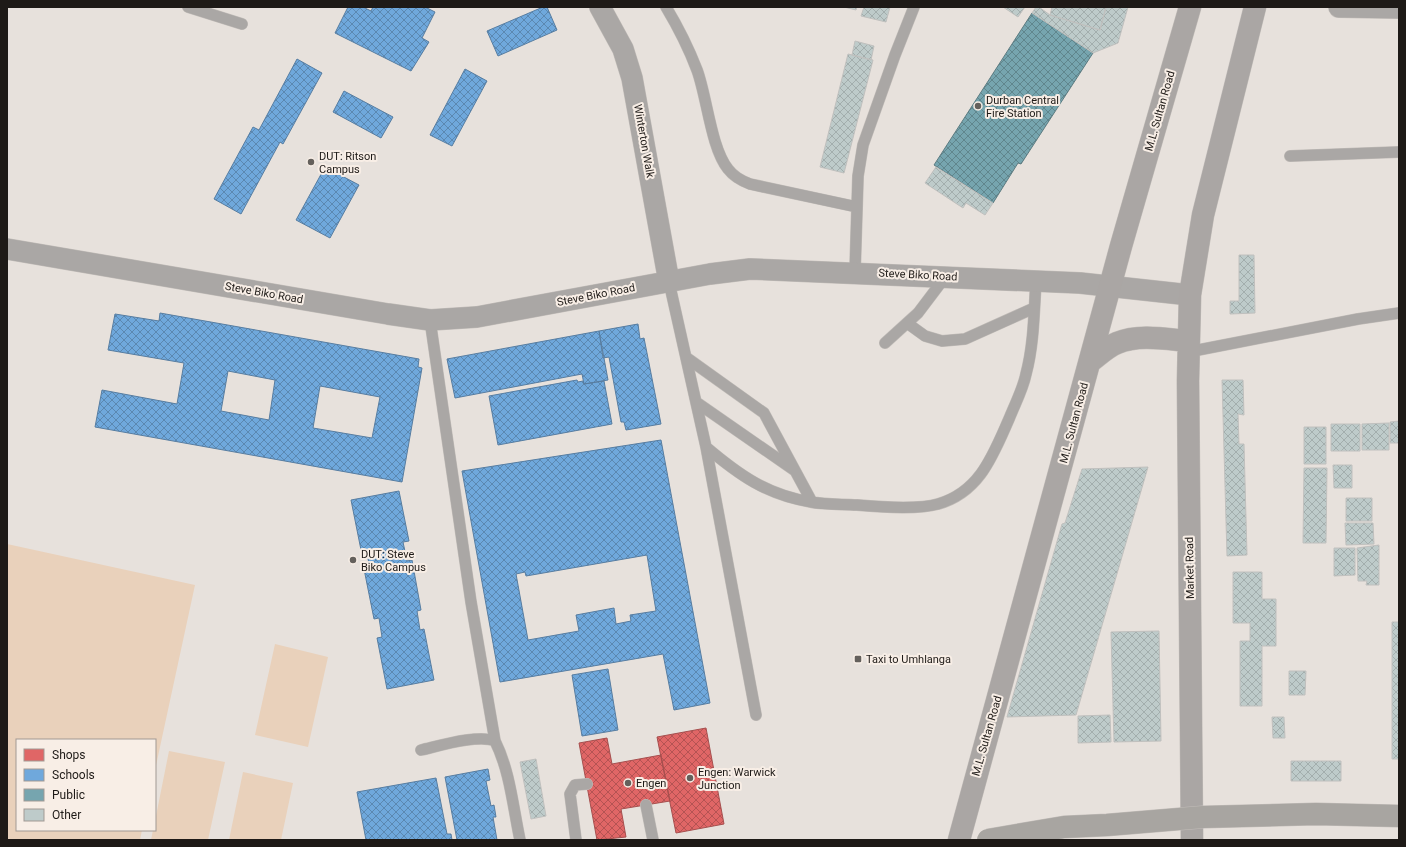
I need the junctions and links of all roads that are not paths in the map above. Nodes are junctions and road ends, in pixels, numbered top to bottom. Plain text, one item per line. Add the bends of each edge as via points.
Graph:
1 (188, 7) edge
2 (600, 7) edge
3 (666, 7) edge
4 (914, 7) edge
5 (1190, 7) edge
6 (1256, 7) edge
7 (1339, 7) edge
8 (1399, 8) edge
9 (242, 24) dead end
10 (1399, 152) edge
11 (1290, 156) dead end
12 (857, 207) junction
13 (7, 249) edge
14 (855, 272) junction
15 (946, 276) junction
16 (1036, 281) junction
17 (669, 282) junction
18 (1111, 286) junction
19 (1190, 295) junction
20 (1034, 308) junction
21 (1399, 313) edge
22 (430, 320) junction
23 (907, 323) junction
24 (885, 344) dead end
25 (1188, 346) junction
26 (687, 358) junction
27 (1091, 361) junction
28 (696, 402) junction
29 (706, 446) junction
30 (796, 470) junction
31 (812, 502) junction
32 (756, 714) dead end
33 (495, 741) junction
34 (420, 750) dead end
35 (587, 784) dead end
36 (646, 805) dead end
37 (1399, 816) edge
38 (520, 840) edge
39 (576, 840) edge
40 (653, 840) edge
41 (958, 840) edge
42 (988, 840) edge
43 (1192, 840) edge

1 - 9 lane
2 - 17 street, Winterton Walk via 623,49 632,78
3 - 12 lane via 697,71 720,157 728,170 738,179 750,184
4 - 12 lane via 863,145
5 - 18 main road, M.L. Sultan Road
6 - 19 main road via 1203,215
7 - 8 street
10 - 11 lane
12 - 14 lane
13 - 22 street, Steve Biko Road
14 - 15 street, Steve Biko Road
14 - 17 street, Steve Biko Road via 750,269
15 - 16 street, Steve Biko Road
15 - 23 lane via 918,313
16 - 18 street, Steve Biko Road
16 - 20 lane
17 - 22 street, Steve Biko Road via 477,317
17 - 26 lane
18 - 19 street, Steve Biko Road
18 - 27 main road, M.L. Sultan Road
19 - 25 main road, Market Road
20 - 23 lane via 965,339 942,341 925,336
20 - 31 lane via 1031,349 1019,396 986,468 965,491 938,504 896,508
21 - 25 lane
22 - 33 lane via 471,602
23 - 24 lane
25 - 27 main road via 1150,338 1129,339 1115,344
25 - 43 main road, Market Road
26 - 28 lane
26 - 30 lane via 764,413
27 - 41 main road, M.L. Sultan Road
28 - 29 lane
28 - 30 lane
29 - 31 lane via 735,471 759,486
29 - 32 lane
30 - 31 lane
33 - 34 lane via 490,738
33 - 38 lane via 507,773
35 - 39 lane via 575,785 570,794
36 - 40 lane
37 - 42 highway, bridge via 1316,814 1189,818 1064,827

